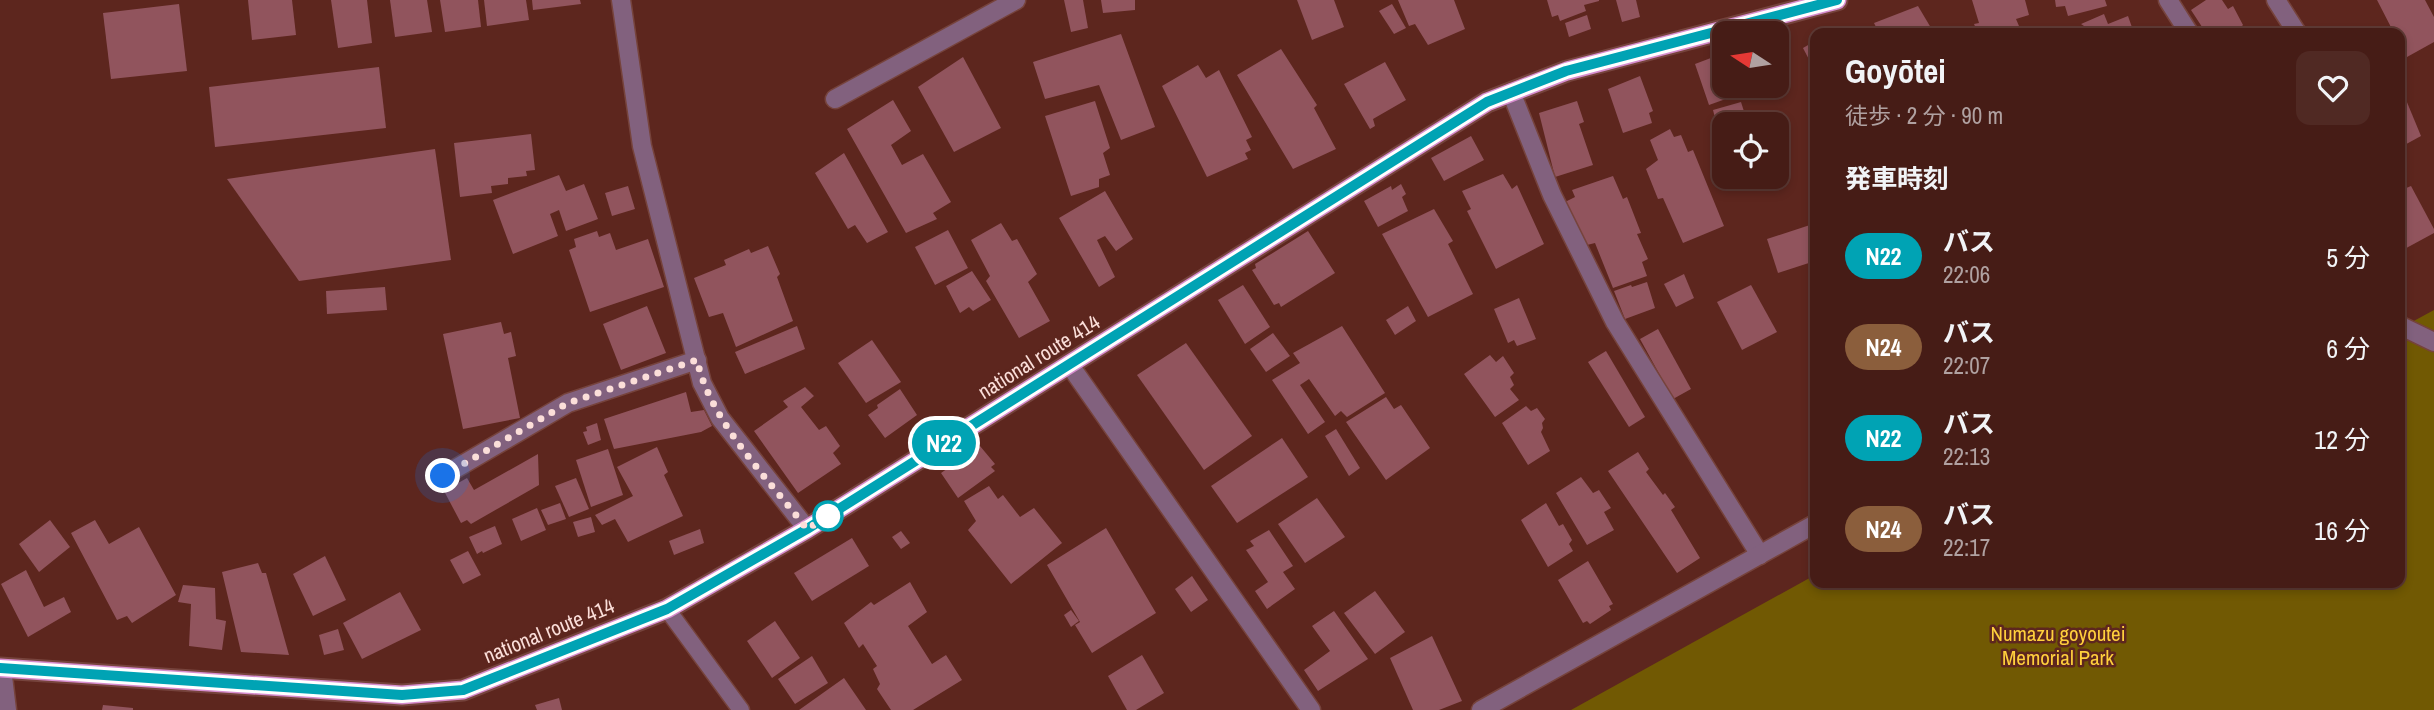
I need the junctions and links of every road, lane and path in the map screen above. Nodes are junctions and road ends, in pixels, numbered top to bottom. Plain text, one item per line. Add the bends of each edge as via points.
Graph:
1 (621, 0) edge
2 (1016, 0) edge
3 (1837, 0) edge
4 (2168, 0) edge
5 (2276, 0) edge
6 (2186, 28) edge
7 (2294, 28) edge
8 (1511, 92) junction
9 (835, 99) dead end
10 (2405, 328) edge
11 (2434, 342) edge
12 (697, 360) junction
13 (1069, 364) junction
14 (443, 476) dead end
15 (1810, 527) edge
16 (807, 529) junction
17 (1760, 555) junction
18 (667, 609) junction
19 (1, 668) edge
20 (7, 710) edge
21 (741, 710) edge
22 (1311, 710) edge
23 (1481, 710) edge

1 - 12 street via 642,146
2 - 9 street
3 - 8 highway, national route 414 via 1566,71
4 - 6 street
5 - 7 street
8 - 13 highway, national route 414 via 1487,102
8 - 17 street via 1552,195 1615,322
10 - 11 street
12 - 14 street via 568,403
12 - 16 street via 702,383 720,418
13 - 16 highway, national route 414
13 - 22 street
15 - 17 street
16 - 18 highway, national route 414
17 - 23 street
18 - 19 highway, national route 414 via 463,690 402,695
18 - 21 lane
19 - 20 street

